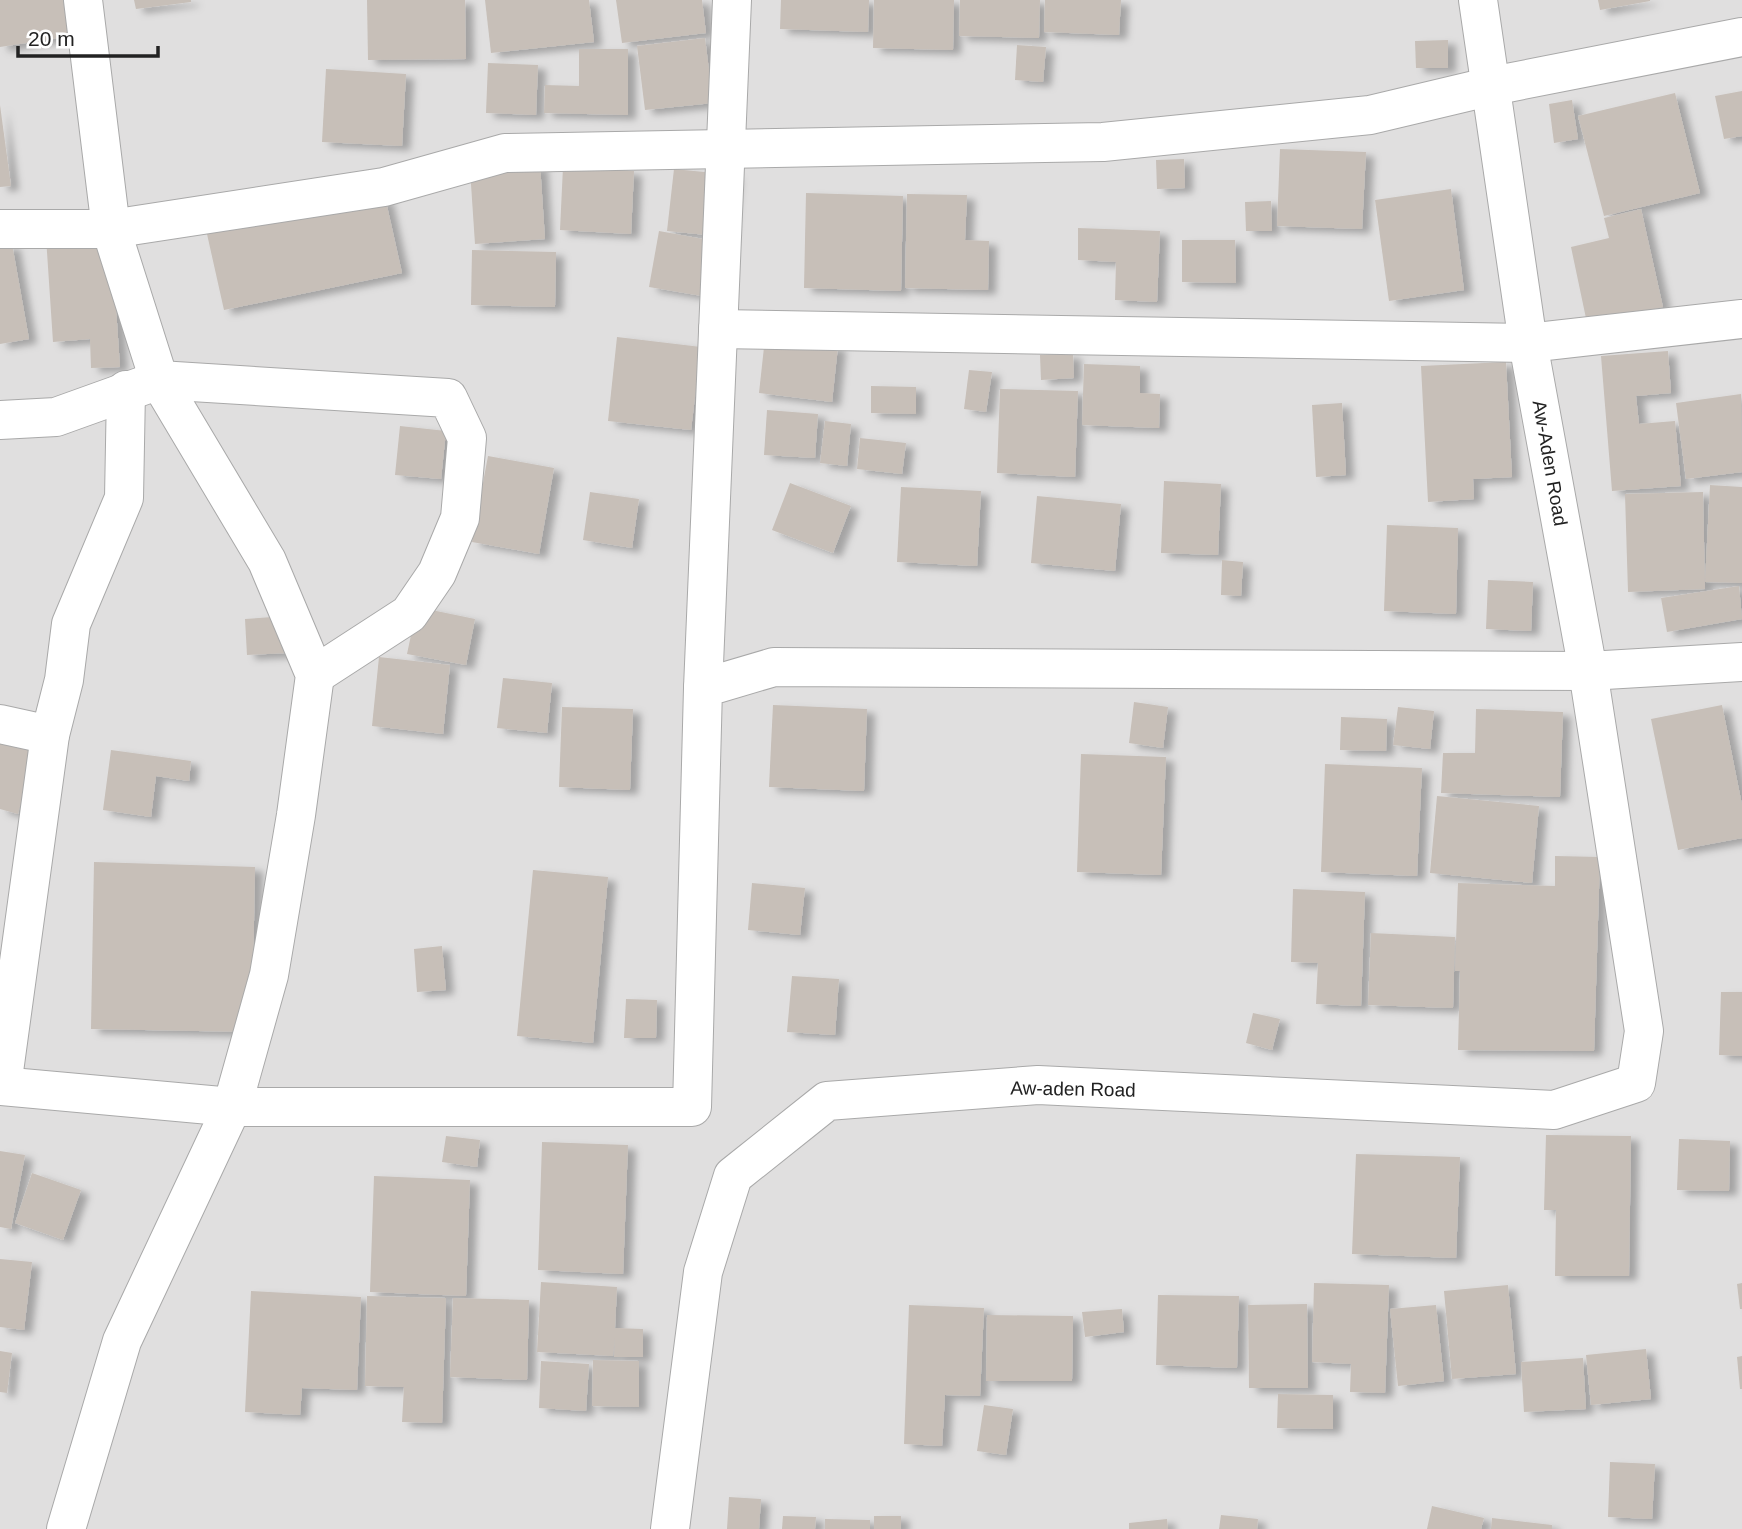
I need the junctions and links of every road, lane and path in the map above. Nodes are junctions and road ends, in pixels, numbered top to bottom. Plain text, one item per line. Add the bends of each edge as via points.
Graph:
1 (83, 0) edge
2 (732, 0) edge
3 (1478, 0) edge
4 (1742, 37) edge
5 (1492, 86) junction
6 (726, 150) junction
7 (0, 229) edge
8 (111, 229) junction
9 (1742, 319) edge
10 (718, 330) junction
11 (1528, 343) junction
12 (142, 385) junction
13 (0, 420) edge
14 (1742, 662) edge
15 (1588, 671) junction
16 (315, 675) junction
17 (703, 688) junction
18 (0, 724) edge
19 (50, 735) junction
20 (1625, 926) joint
21 (1, 1086) edge
22 (232, 1107) junction
23 (66, 1529) edge
24 (670, 1529) edge

1 - 8 street
2 - 6 street
3 - 5 street, Aw-Aden Road
4 - 5 street
5 - 6 street via 1370,116 1103,142
5 - 11 street, Aw-Aden Road
6 - 8 street via 505,153 384,187
6 - 10 street
7 - 8 street
8 - 12 street
9 - 11 street
10 - 11 street
10 - 17 street
11 - 15 street, Aw-Aden Road
12 - 13 street via 56,417
12 - 16 street via 267,561
12 - 16 street via 447,398 467,438 460,518 437,573 409,614
12 - 19 street via 124,498 71,624 64,680
14 - 15 street
15 - 17 street via 774,667
15 - 20 street, Aw-Aden Road
16 - 22 street via 269,975
17 - 22 street via 692,1107
18 - 19 street
19 - 21 street
20 - 24 street, Aw-aden Road via 1644,1031 1636,1083 1554,1110 1038,1085 827,1101 733,1176 703,1272
21 - 22 street
22 - 23 street via 122,1341

